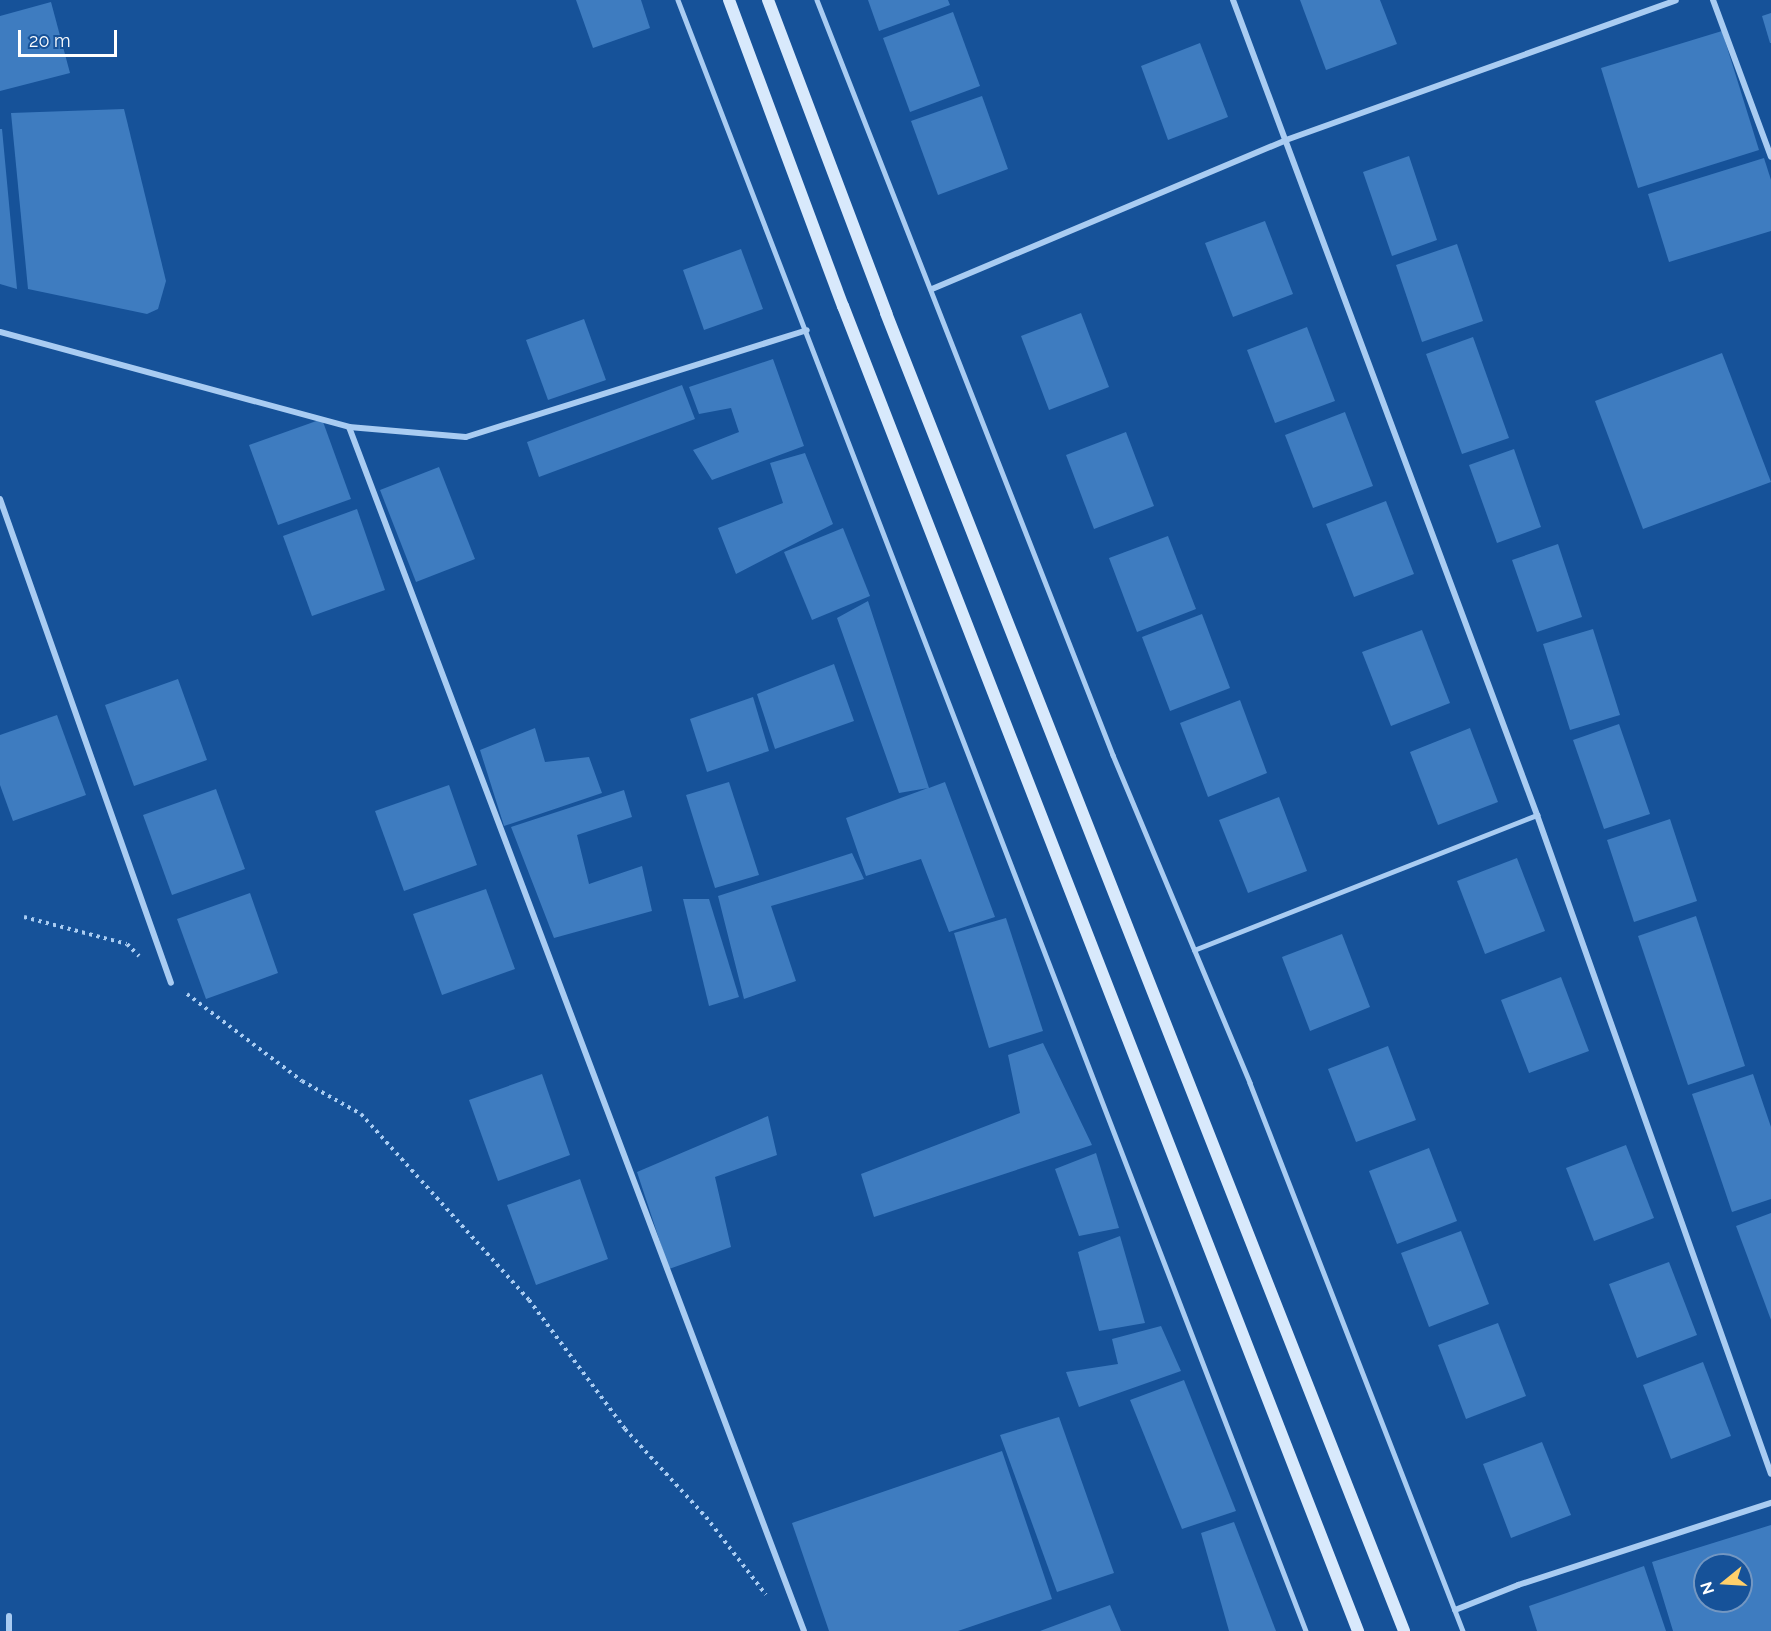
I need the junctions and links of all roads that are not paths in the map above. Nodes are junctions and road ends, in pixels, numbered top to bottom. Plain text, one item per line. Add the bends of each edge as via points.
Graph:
1 (678, 0) edge
2 (729, 0) edge
3 (768, 0) edge
4 (817, 0) edge
5 (1233, 0) edge
6 (1676, 0) edge
7 (1713, 0) edge
8 (1286, 140) junction
9 (1771, 157) edge
10 (932, 289) junction
11 (807, 330) junction
12 (0, 332) edge
13 (349, 427) junction
14 (0, 499) edge
15 (1537, 815) junction
16 (1194, 950) junction
17 (171, 983) road end
18 (1771, 1474) edge
19 (1771, 1503) edge
20 (1455, 1610) junction
21 (9, 1616) dead end
22 (9, 1631) edge
23 (804, 1631) edge
24 (1306, 1631) edge
25 (1358, 1631) edge
26 (1404, 1631) edge
27 (1463, 1631) edge

1 - 11 lane
2 - 25 main road via 843,306
3 - 26 main road via 886,313
4 - 10 lane
5 - 8 street
6 - 8 street
7 - 9 street
8 - 10 street
8 - 15 street
10 - 16 lane via 1113,755
11 - 13 street via 466,437
11 - 24 lane
12 - 13 street
13 - 23 street
14 - 17 street
15 - 16 lane
15 - 18 street
16 - 20 lane
19 - 20 street via 1518,1585
20 - 27 lane
21 - 22 street

